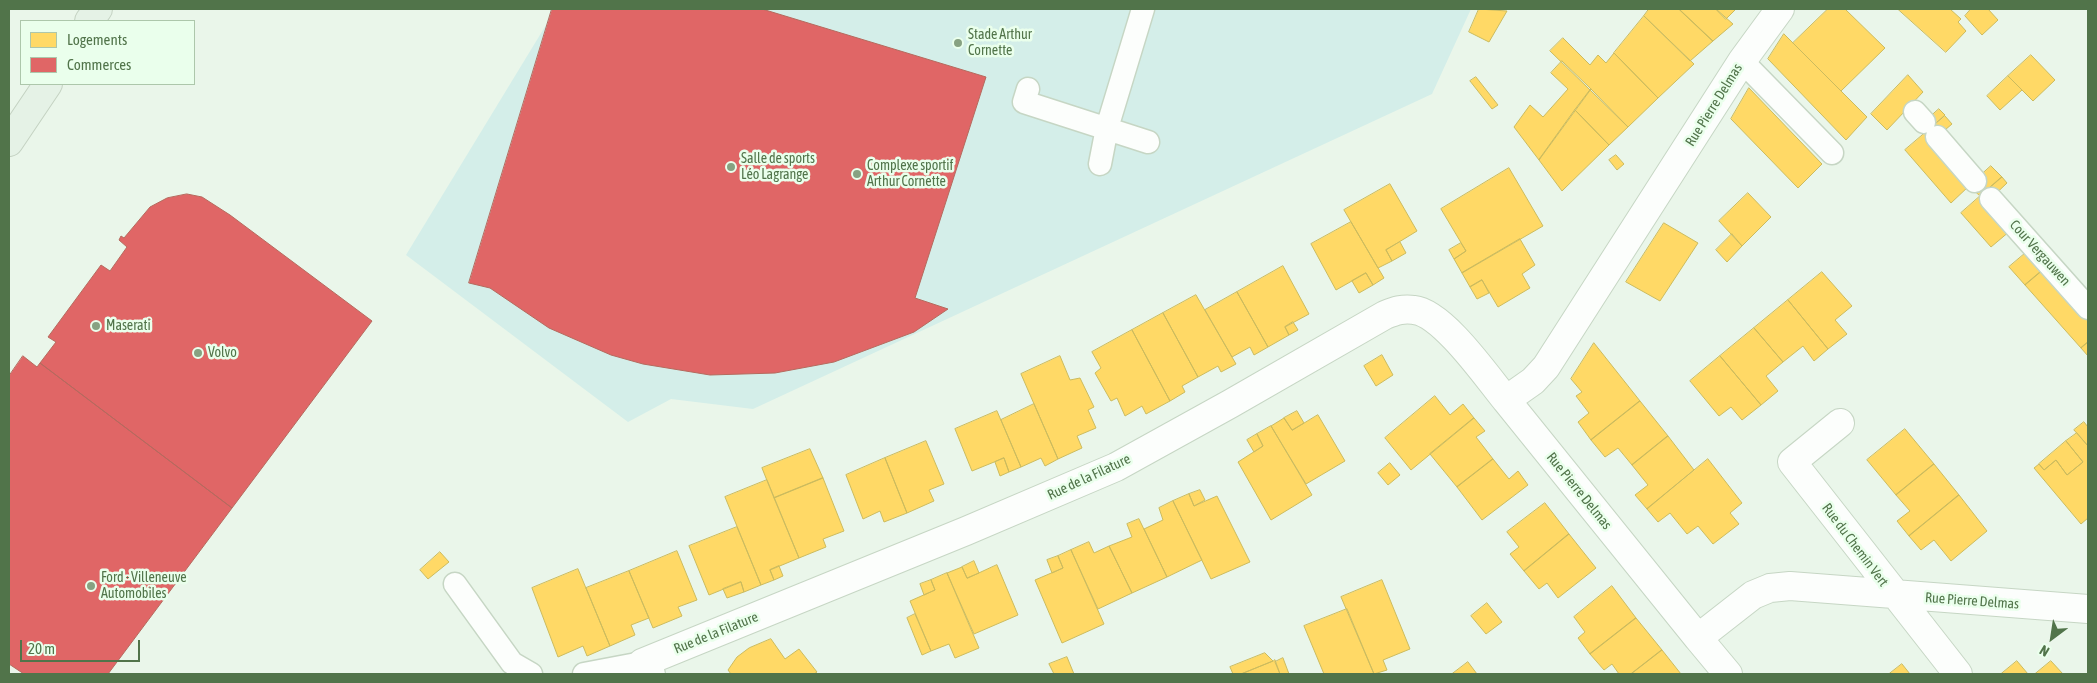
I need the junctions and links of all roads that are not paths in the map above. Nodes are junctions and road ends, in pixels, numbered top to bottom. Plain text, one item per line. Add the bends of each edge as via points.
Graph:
1 (98, 9) edge
2 (1143, 9) edge
3 (1780, 9) edge
4 (90, 20) edge
5 (1742, 61) junction
6 (47, 85) edge
7 (1028, 89) dead end
8 (1925, 124) dead end
9 (1107, 128) junction
10 (9, 142) edge
11 (1148, 142) dead end
12 (1832, 153) dead end
13 (1100, 164) dead end
14 (1975, 180) dead end
15 (1991, 199) dead end
16 (2088, 308) edge
17 (1506, 400) junction
18 (1840, 423) dead end
19 (455, 584) dead end
20 (1894, 595) junction
21 (2088, 609) edge
22 (1698, 638) junction
23 (647, 668) edge
24 (531, 674) edge
25 (584, 674) edge
26 (1728, 674) edge
27 (1958, 674) edge

1 - 4 main road
2 - 9 lane
3 - 5 street, Rue Pierre Delmas
5 - 12 lane
5 - 17 street, Rue Pierre Delmas via 1546,366 1533,381
6 - 10 main road
7 - 9 lane via 1024,102
8 - 14 lane
9 - 11 lane
9 - 13 lane
15 - 16 lane, Cour Vergauwen
17 - 22 street, Rue Pierre Delmas
17 - 23 street, Rue de la Filature via 1445,327 1416,310 1399,309 1116,467
18 - 20 street, Rue du Chemin Vert via 1792,462
19 - 24 lane via 512,663
20 - 21 street, Rue Pierre Delmas
20 - 22 street, Rue Pierre Delmas via 1790,586 1770,588 1753,595
20 - 27 street, Rue du Chemin Vert
22 - 26 street
23 - 25 lane

